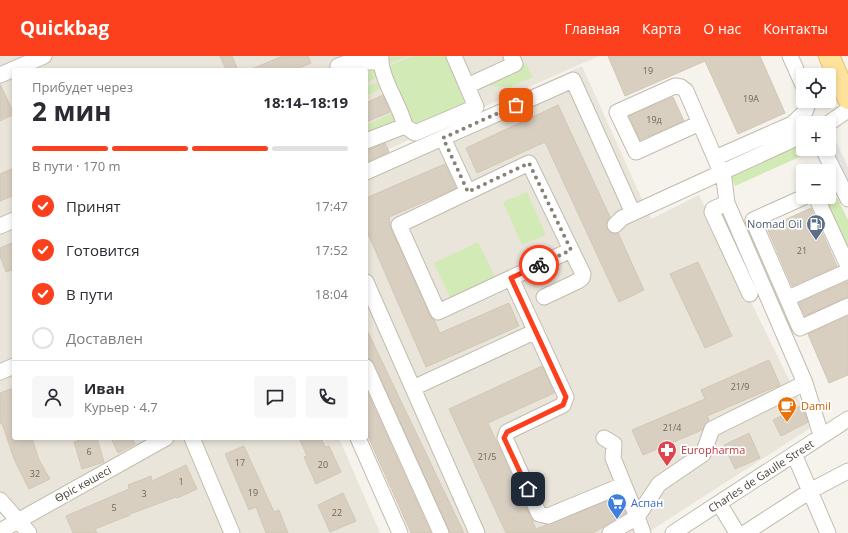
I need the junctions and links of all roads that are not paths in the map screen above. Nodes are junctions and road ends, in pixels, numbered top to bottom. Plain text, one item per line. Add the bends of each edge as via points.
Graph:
1 (44, 56) edge
2 (454, 56) edge
3 (511, 56) edge
4 (790, 56) edge
5 (829, 56) edge
6 (380, 59) edge
7 (338, 66) dead end
8 (16, 68) edge
9 (796, 69) edge
10 (12, 70) edge
11 (0, 75) edge
12 (467, 86) junction
13 (848, 99) edge
14 (848, 110) edge
15 (836, 118) edge
16 (700, 123) junction
17 (405, 126) junction
18 (796, 133) edge
19 (796, 133) edge
20 (443, 138) junction
21 (368, 140) edge
22 (715, 158) junction
23 (368, 171) edge
24 (721, 172) junction
25 (836, 186) edge
26 (468, 192) junction
27 (848, 199) edge
28 (796, 201) edge
29 (727, 203) junction
30 (819, 204) edge
31 (634, 213) junction
32 (12, 221) edge
33 (615, 225) dead end
34 (0, 226) edge
35 (571, 250) junction
36 (848, 266) edge
37 (848, 271) edge
38 (511, 278) junction
39 (368, 287) edge
40 (750, 294) dead end
41 (544, 296) dead end
42 (788, 298) junction
43 (848, 306) edge
44 (536, 331) junction
45 (12, 367) edge
46 (368, 371) edge
47 (0, 372) edge
48 (805, 383) junction
49 (413, 388) junction
50 (848, 418) edge
51 (821, 435) junction
52 (604, 438) dead end
53 (162, 440) edge
54 (193, 440) edge
55 (359, 440) edge
56 (794, 454) junction
57 (848, 472) edge
58 (623, 485) junction
59 (810, 491) junction
60 (0, 500) edge
61 (719, 503) junction
62 (637, 517) junction
63 (18, 520) junction
64 (0, 531) edge
65 (29, 533) edge
66 (232, 533) edge
67 (400, 533) edge
68 (441, 533) edge
69 (477, 533) edge
70 (610, 533) edge
71 (643, 533) edge
72 (673, 533) edge
73 (737, 533) edge
74 (746, 533) edge
75 (828, 533) edge

1 - 8 street
2 - 12 street
3 - 12 street via 515,64
4 - 9 street
5 - 13 main road
6 - 7 street via 349,62
6 - 17 street
10 - 11 street
12 - 17 street via 476,107 415,133
14 - 15 street
16 - 16 street via 636,152 617,112 675,86 686,91
16 - 22 street
17 - 21 street
18 - 22 street
19 - 24 street
20 - 23 street
20 - 26 street
20 - 31 street via 573,80
22 - 24 street
24 - 29 street
24 - 31 street
25 - 27 street
26 - 35 street via 529,163
26 - 38 street via 399,225 438,312
28 - 42 street via 753,220
29 - 40 street via 713,209 712,212
29 - 48 street
30 - 36 street
31 - 33 street via 622,218
32 - 34 street
35 - 38 street
35 - 41 street via 583,274 582,278
37 - 42 street
38 - 44 street
39 - 49 street
42 - 43 street via 800,328
44 - 49 street
44 - 58 street via 566,397 563,405 507,432 504,438 539,514 548,516
45 - 47 street
46 - 68 street
48 - 51 street
48 - 62 street via 712,429 703,454 659,484
49 - 69 street
50 - 51 street, Charles de Gaulle Street
51 - 56 street, Charles de Gaulle Street
52 - 58 street via 614,444 613,458
53 - 63 street, Өріс көшесі
54 - 66 street
55 - 67 street
56 - 59 street
56 - 61 street, Charles de Gaulle Street
57 - 59 street
58 - 62 street
59 - 74 street
59 - 75 street
60 - 63 street
61 - 72 street, Charles de Gaulle Street
61 - 73 street
62 - 70 street
62 - 71 street
63 - 64 street, Өріс көшесі
63 - 65 street

